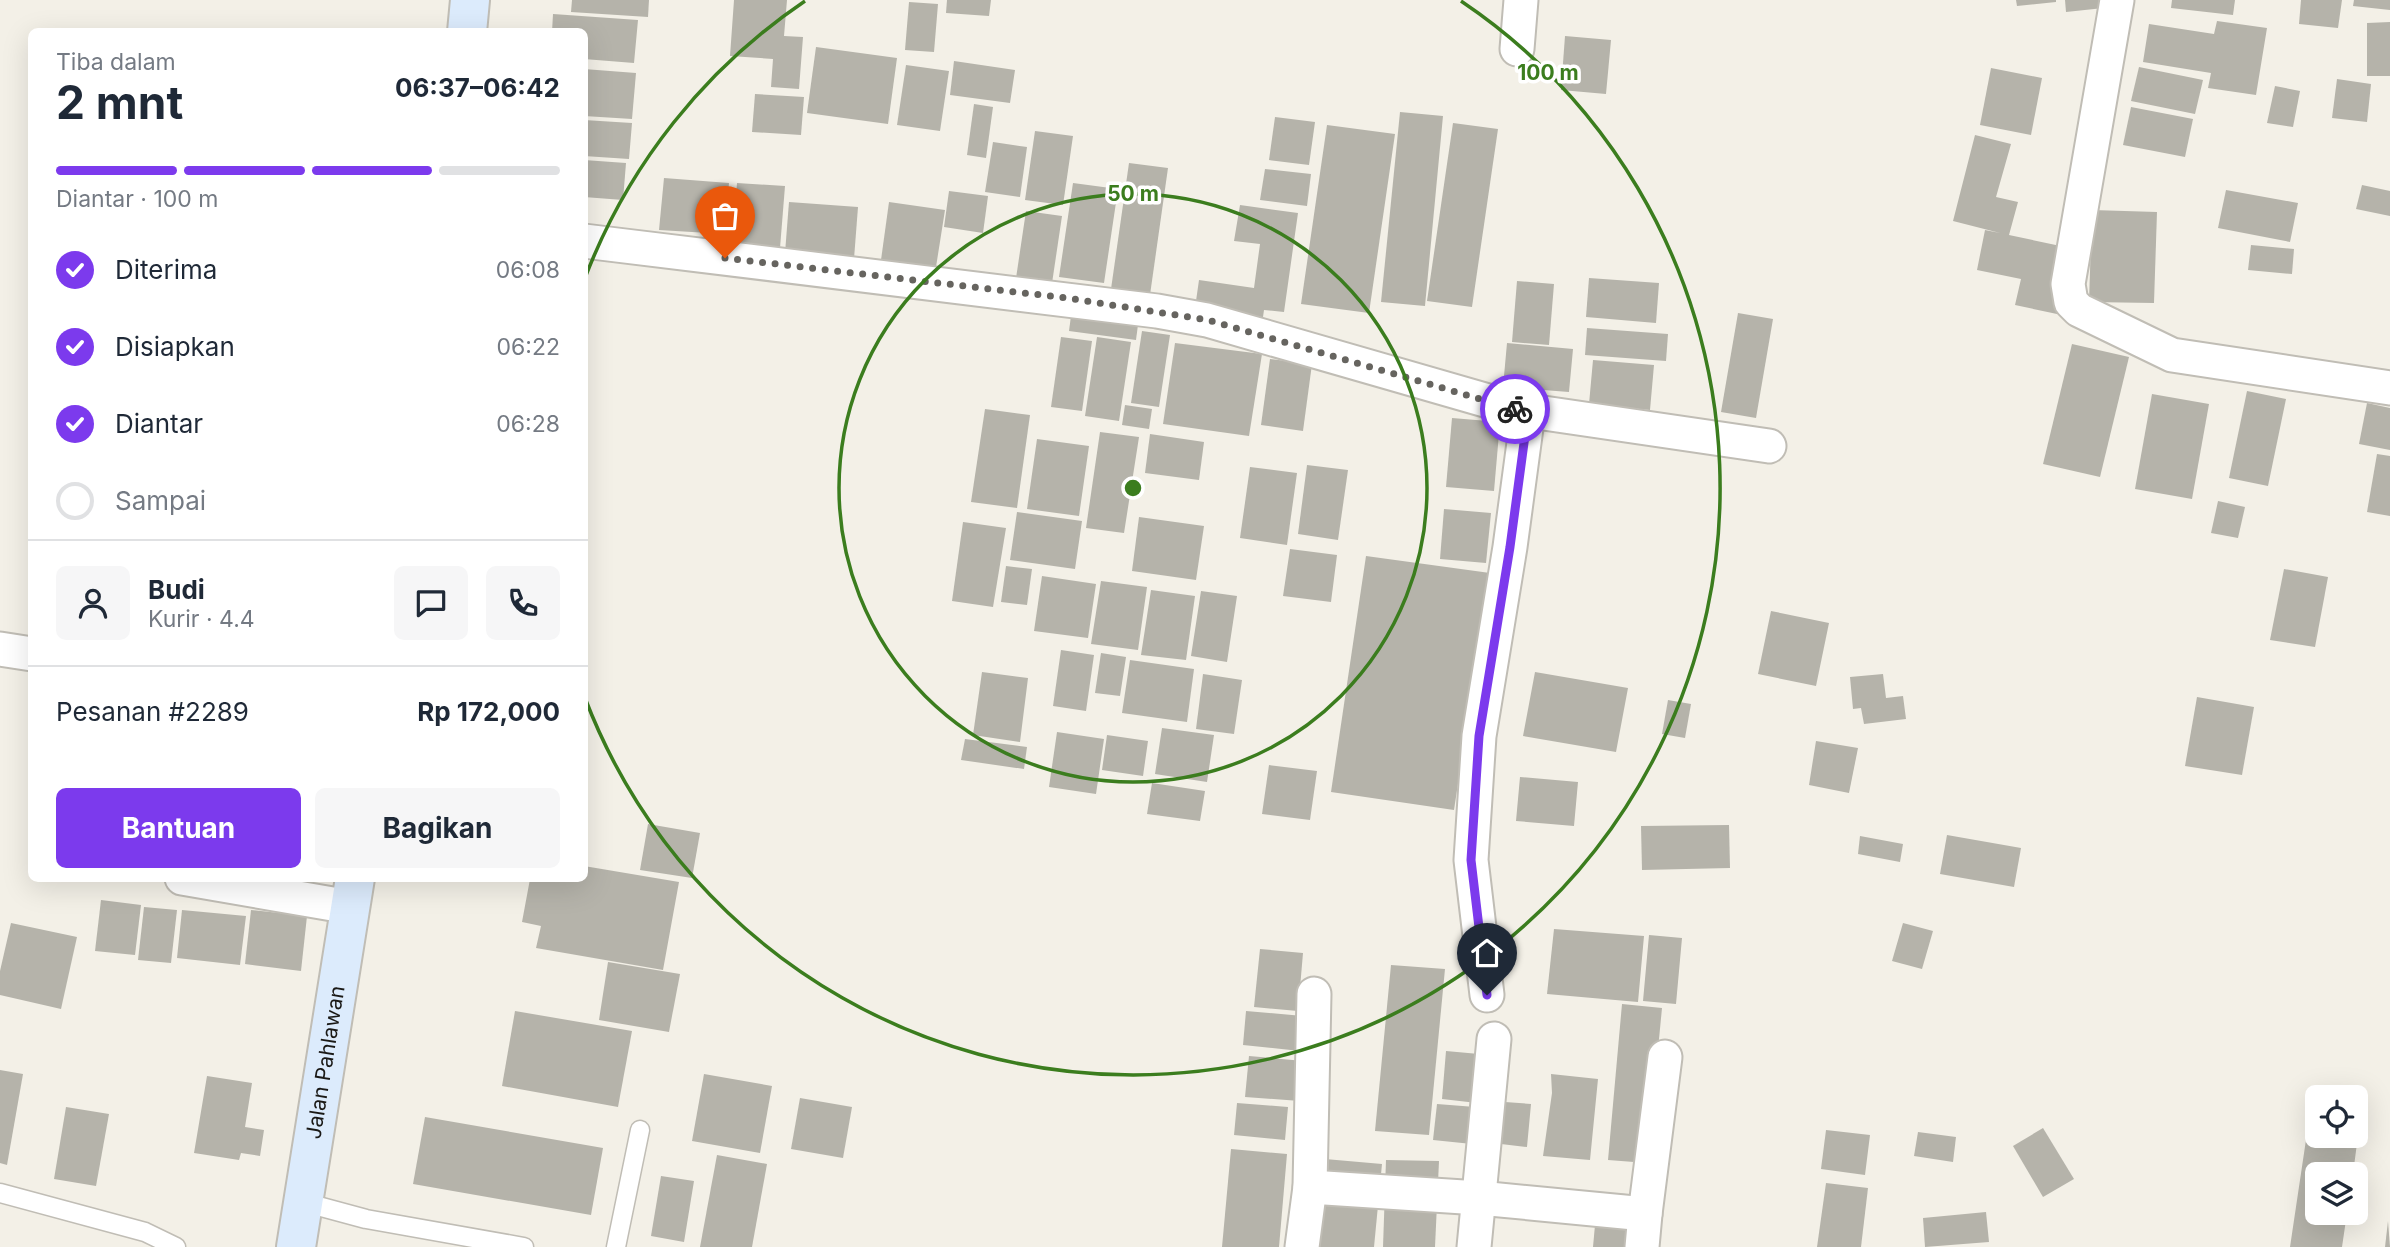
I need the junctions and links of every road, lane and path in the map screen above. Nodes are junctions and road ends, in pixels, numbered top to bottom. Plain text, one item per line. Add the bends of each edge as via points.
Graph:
1 (470, 0) edge
2 (1521, 0) edge
3 (2118, 0) edge
4 (467, 28) edge
5 (1517, 49) dead end
6 (588, 241) edge
7 (2390, 388) edge
8 (1516, 409) junction
9 (1769, 446) dead end
10 (0, 649) edge
11 (28, 653) edge
12 (228, 882) edge
13 (353, 893) edge
14 (1314, 995) dead end
15 (1487, 995) dead end
16 (1494, 1039) dead end
17 (1665, 1057) dead end
18 (640, 1130) dead end
19 (1310, 1187) junction
20 (0, 1192) edge
21 (1479, 1198) junction
22 (303, 1202) junction
23 (1645, 1214) junction
24 (176, 1247) edge
25 (296, 1247) edge
26 (524, 1247) edge
27 (616, 1247) edge
28 (1302, 1247) edge
29 (1474, 1247) edge
30 (1642, 1247) edge

1 - 4 street
2 - 5 street
3 - 7 street via 2068,284 2071,302 2172,355
6 - 8 street via 1208,320
8 - 9 street
8 - 15 street via 1526,428 1479,736 1471,860
10 - 11 street
12 - 13 street
13 - 22 street, Jalan Pahlawan
14 - 19 street
16 - 21 street
17 - 23 street
18 - 27 lane
19 - 21 street
19 - 28 street
20 - 24 lane via 145,1232
21 - 23 street
21 - 29 street
22 - 25 street, Jalan Pahlawan
22 - 26 lane via 366,1219
23 - 30 street

